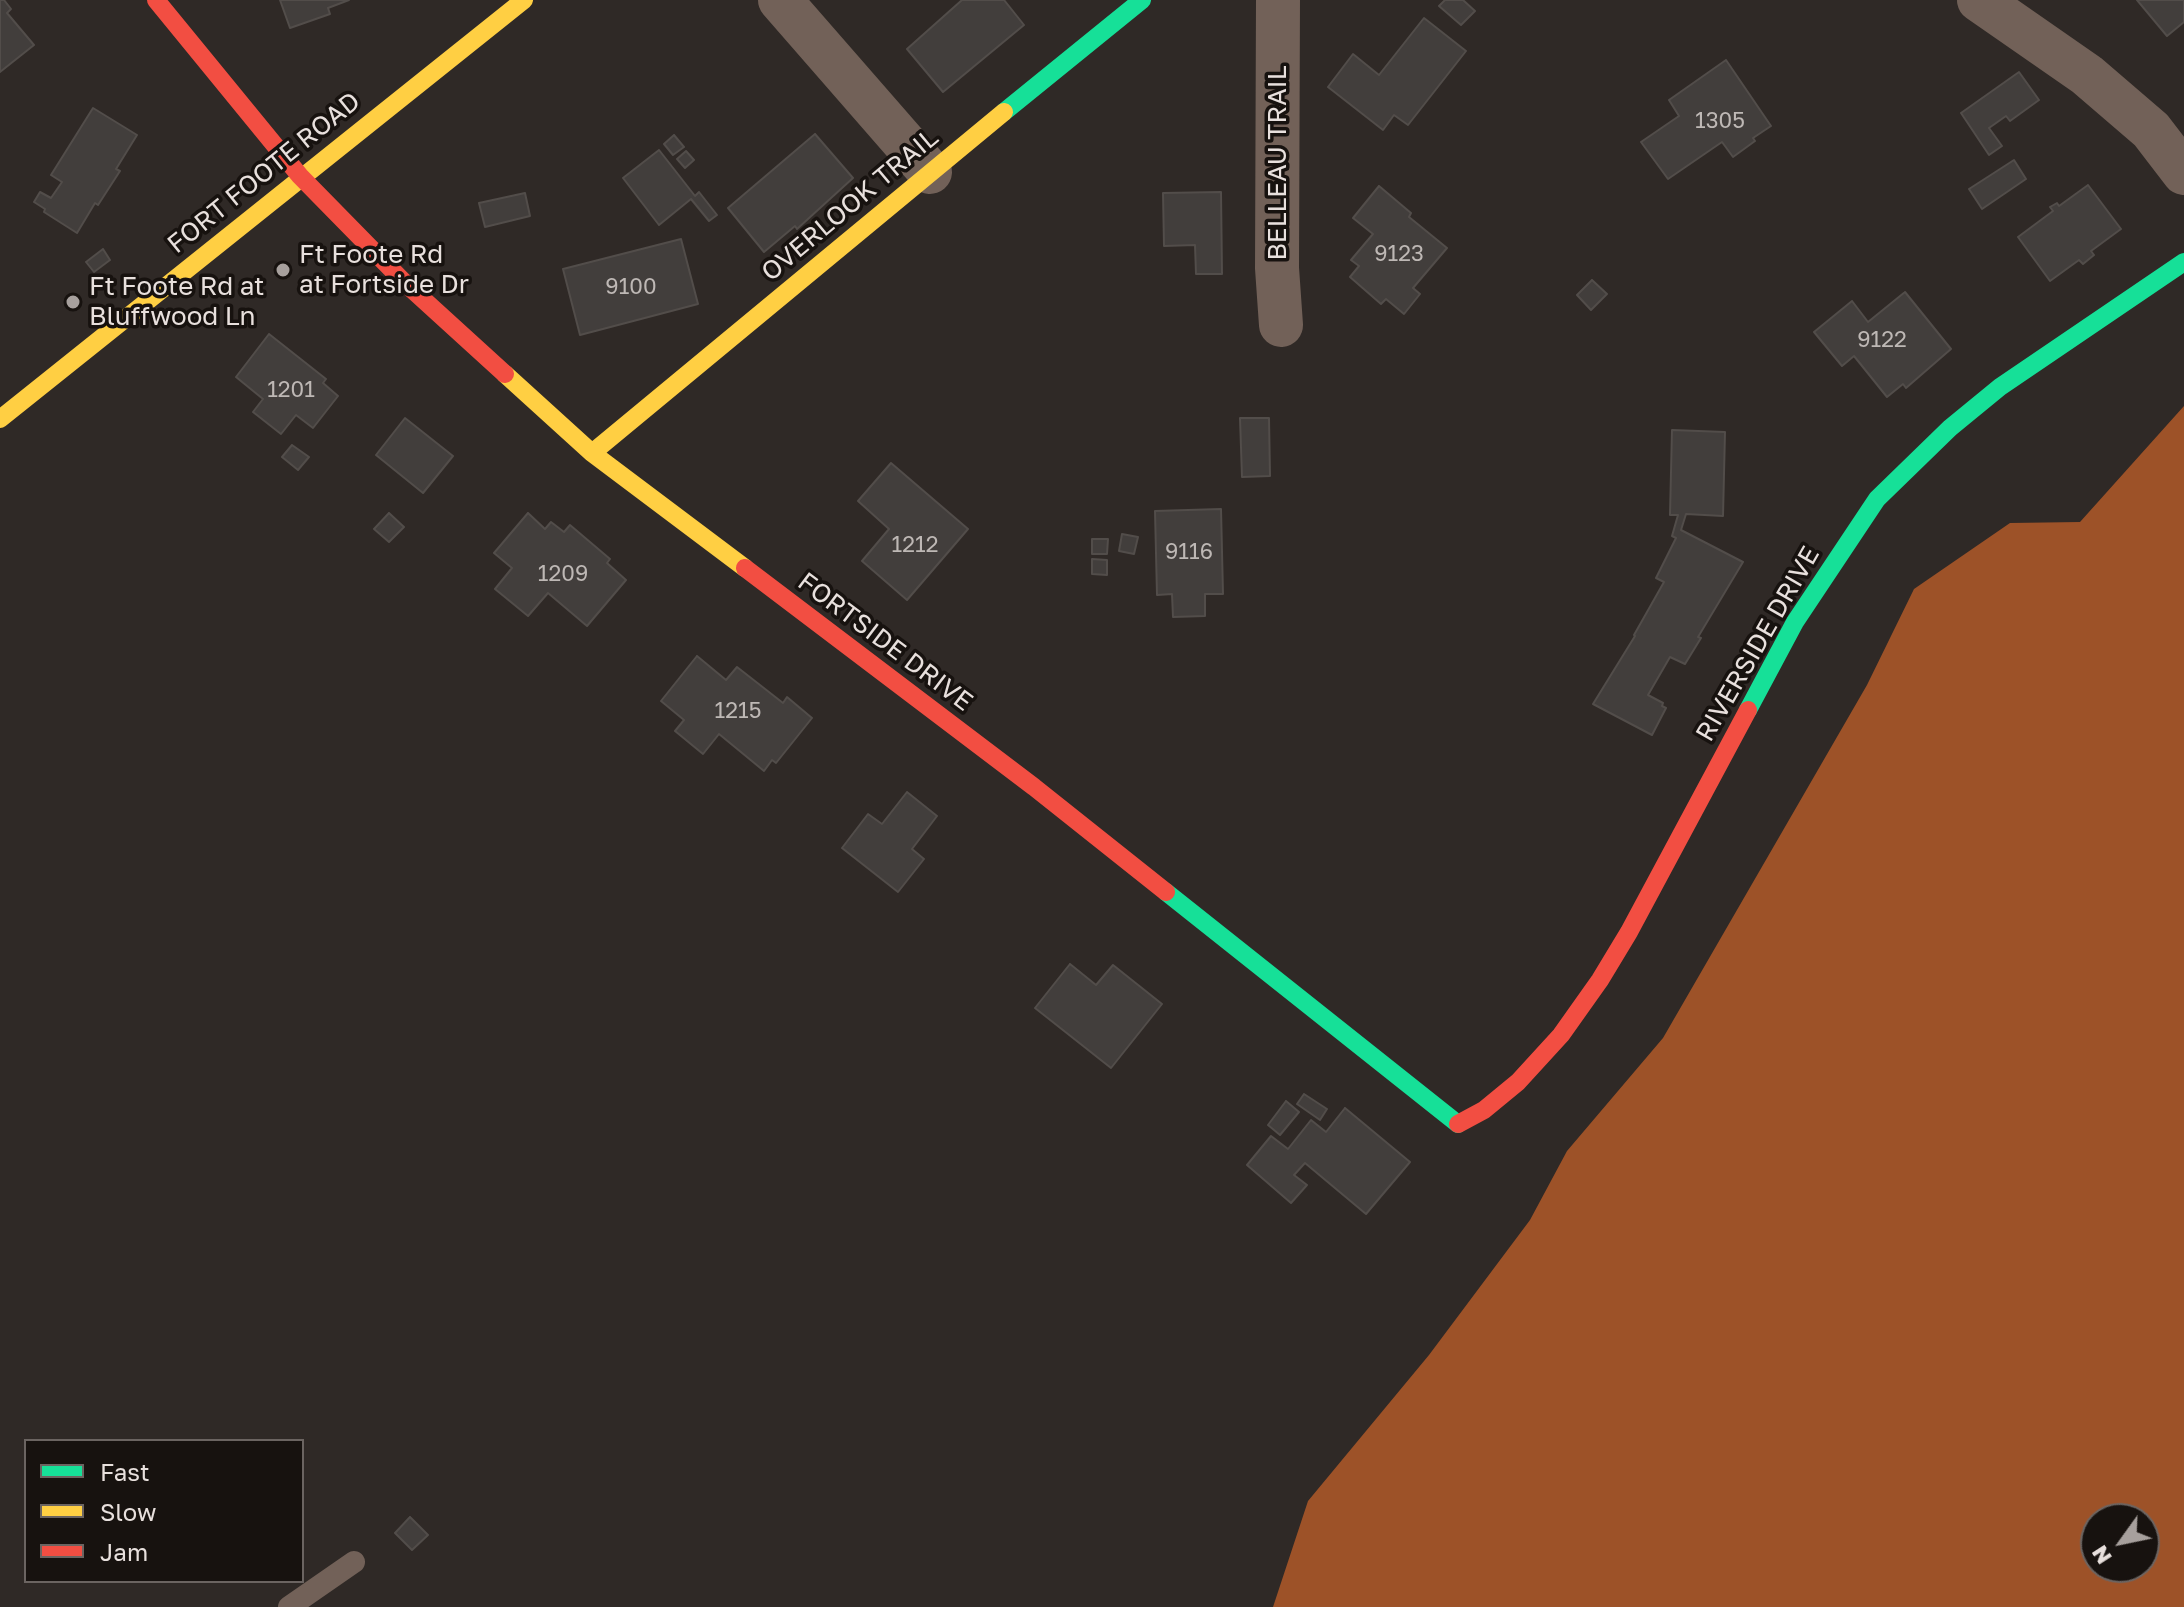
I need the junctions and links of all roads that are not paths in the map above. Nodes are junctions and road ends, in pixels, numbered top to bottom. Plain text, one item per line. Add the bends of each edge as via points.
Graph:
1 (156, 0) edge
2 (524, 0) edge
3 (780, 0) edge
4 (1142, 0) edge
5 (1278, 0) edge
6 (1979, 0) edge
7 (930, 172) junction
8 (2184, 173) edge
9 (300, 176) junction
10 (2184, 262) edge
11 (1281, 325) dead end
12 (0, 419) edge
13 (592, 453) junction
14 (1459, 1125) joint
15 (354, 1562) dead end
16 (289, 1607) edge

1 - 9 street, FORTSIDE DRIVE
2 - 9 street, FORT FOOTE ROAD
3 - 7 street
4 - 7 street, OVERLOOK TRAIL
5 - 11 street, BELLEAU TRAIL
6 - 8 street via 2087,75 2151,130
7 - 13 street, OVERLOOK TRAIL
9 - 12 street, FORT FOOTE ROAD
9 - 13 street, FORTSIDE DRIVE via 404,282
10 - 14 street, RIVERSIDE DRIVE via 2000,387 1877,499 1795,622 1600,980 1561,1035 1518,1082
13 - 14 street, FORTSIDE DRIVE via 1034,787
15 - 16 lane

